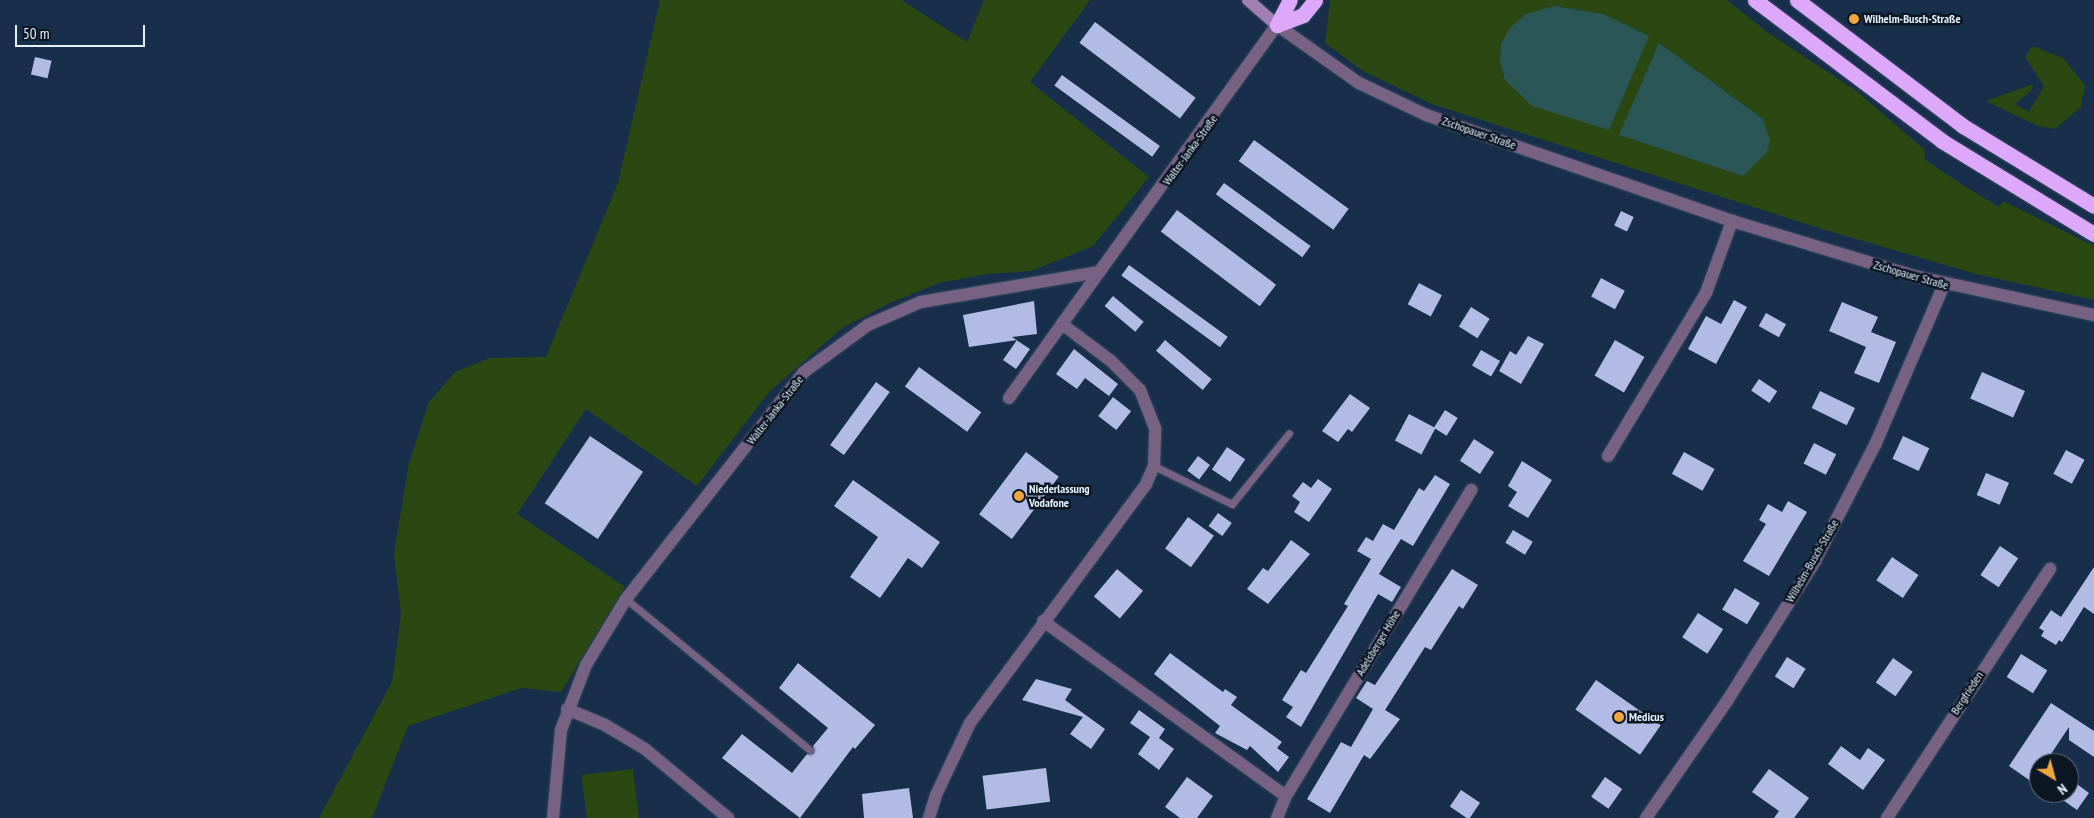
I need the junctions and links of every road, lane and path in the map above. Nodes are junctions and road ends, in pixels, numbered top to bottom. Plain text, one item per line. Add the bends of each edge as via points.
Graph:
1 (1248, 0) edge
2 (1290, 0) edge
3 (1315, 0) edge
4 (1755, 0) edge
5 (1797, 0) edge
6 (1277, 25) junction
7 (2094, 206) edge
8 (1732, 221) junction
9 (2094, 234) edge
10 (1099, 272) junction
11 (1944, 285) junction
12 (2094, 315) edge
13 (1062, 324) junction
14 (1009, 398) dead end
15 (1289, 433) dead end
16 (1608, 456) dead end
17 (1154, 466) junction
18 (1471, 490) dead end
19 (2050, 569) dead end
20 (626, 599) junction
21 (1043, 621) junction
22 (567, 709) junction
23 (810, 750) dead end
24 (1286, 796) junction
25 (553, 818) edge
26 (728, 818) edge
27 (929, 818) edge
28 (1277, 818) edge
29 (1646, 818) edge
30 (1887, 818) edge

1 - 6 street, Zschopauer Straße
2 - 6 highway
3 - 6 highway via 1303,15
4 - 9 highway via 1942,141
5 - 7 highway via 1963,126
6 - 8 street, Zschopauer Straße via 1335,68 1385,98
6 - 10 street, Walter-Janka-Straße
8 - 11 street, Zschopauer Straße
8 - 16 street via 1706,293
10 - 13 street, Walter-Janka-Straße
10 - 20 street, Walter-Janka-Straße via 920,302 896,310 842,341 788,390
11 - 12 street, Zschopauer Straße
11 - 29 street, Wilhelm-Busch-Straße via 1875,444 1815,561 1727,701
13 - 14 street, Walter-Janka-Straße
13 - 17 street via 1111,361 1140,390 1155,428
15 - 17 lane via 1232,504
17 - 21 street via 1146,484
18 - 24 street, Adelsberger Höhe
19 - 30 street, Bergfrieden
20 - 22 street, Walter-Janka-Straße via 586,665
20 - 23 lane
21 - 24 street
21 - 27 street via 970,723 936,795
22 - 25 street, Walter-Janka-Straße via 558,748
22 - 26 street via 605,725 645,749
24 - 28 street, Adelsberger Höhe

